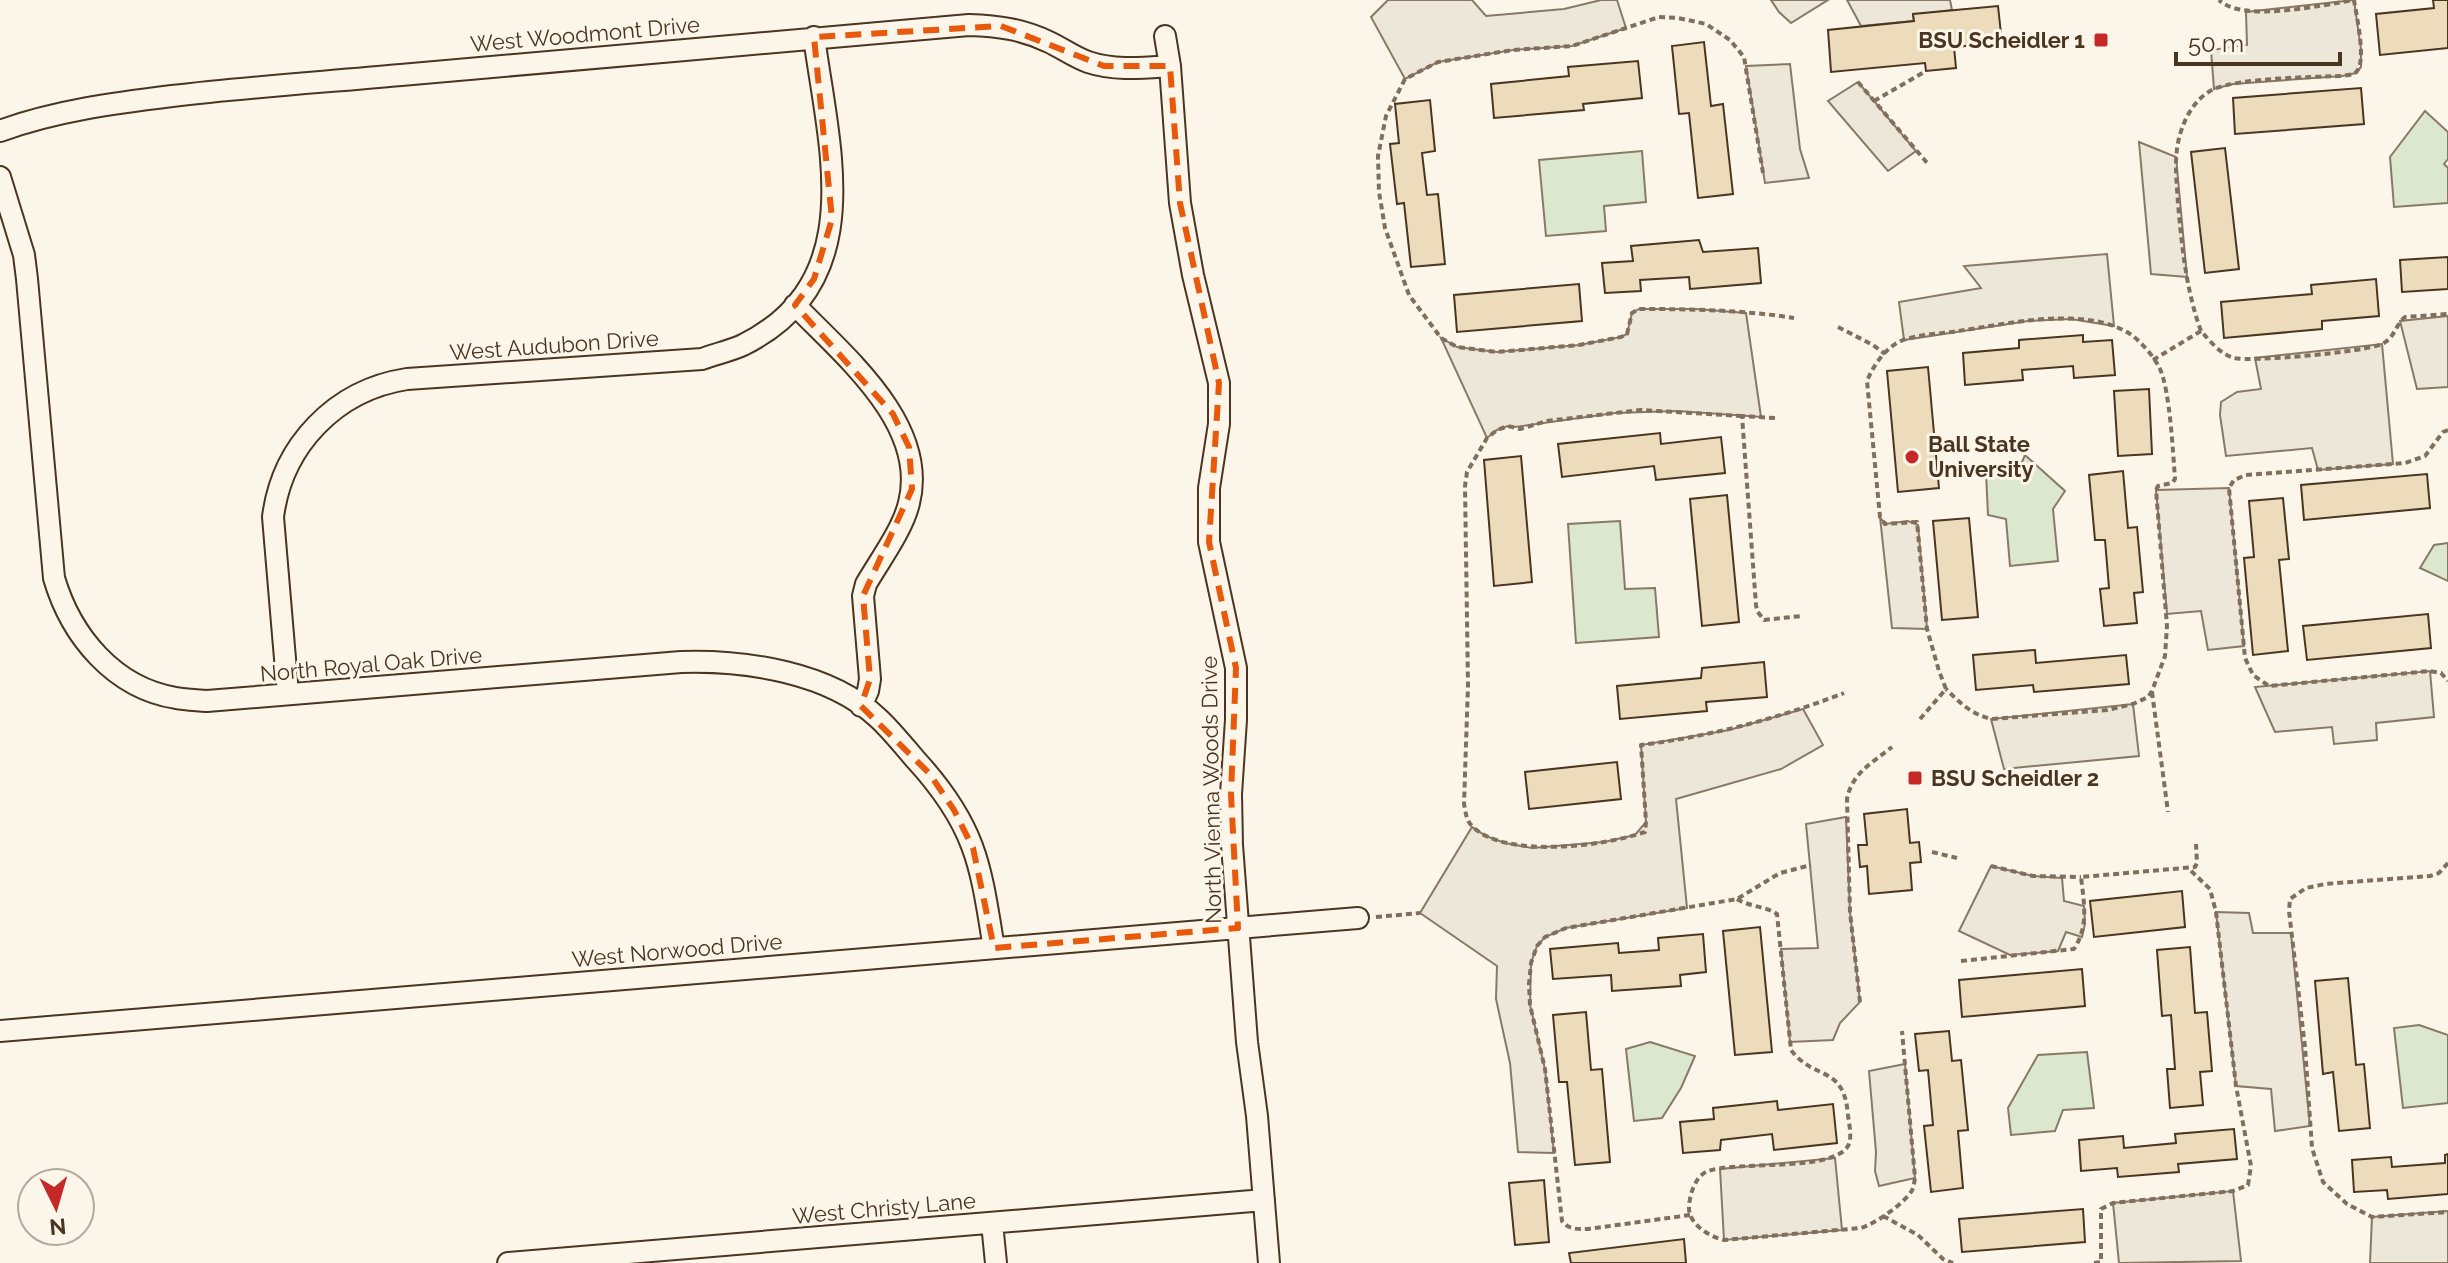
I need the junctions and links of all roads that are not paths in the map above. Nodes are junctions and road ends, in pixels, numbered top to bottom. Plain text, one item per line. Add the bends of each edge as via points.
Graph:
1 (1165, 36) dead end
2 (814, 37) junction
3 (1170, 66) junction
4 (0, 131) edge
5 (0, 177) edge
6 (795, 305) junction
7 (288, 694) junction
8 (861, 706) junction
9 (1358, 918) road end
10 (1238, 928) junction
11 (994, 948) junction
12 (0, 1031) edge
13 (1264, 1200) junction
14 (992, 1223) junction
15 (508, 1263) edge
16 (996, 1263) edge
17 (1269, 1263) edge

1 - 3 street, North Vienna Woods Drive
2 - 3 street, West Woodmont Drive via 1001,26 1104,66
2 - 4 street, West Woodmont Drive via 272,84 132,101
2 - 6 street, West Audubon Drive via 832,174 832,219 814,279
3 - 10 street, North Vienna Woods Drive via 1180,203 1219,383 1209,542 1236,668 1231,794
5 - 7 street, North Royal Oak Drive via 24,255 51,558 71,623 122,676 174,698 207,701
6 - 7 street, West Audubon Drive via 762,334 702,359 407,379 365,390 328,413 289,464 273,517
6 - 8 street via 870,385 893,414 909,447 909,504 863,596 870,679
7 - 8 street, North Royal Oak Drive via 718,661 782,671 822,684
8 - 11 street, North Royal Oak Drive via 929,773 960,819 973,848
9 - 10 street, West Norwood Drive
10 - 11 street, West Norwood Drive
10 - 13 street, North Vienna Woods Drive
11 - 12 street, West Norwood Drive
13 - 14 street, West Christy Lane
13 - 17 street, North Vienna Woods Drive
14 - 15 street, West Christy Lane
14 - 16 street

